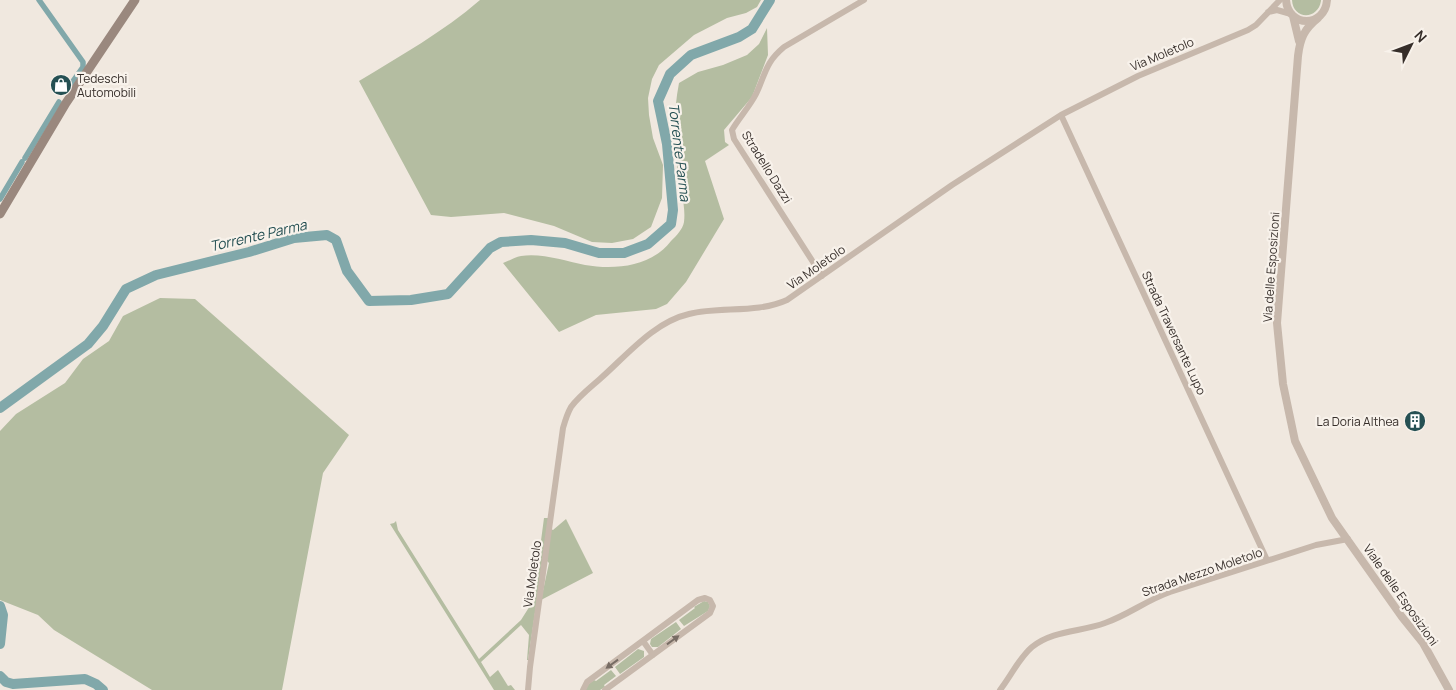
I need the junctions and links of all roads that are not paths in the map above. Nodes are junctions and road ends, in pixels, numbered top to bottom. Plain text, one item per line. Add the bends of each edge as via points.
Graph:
1 (135, 0) edge
2 (864, 0) edge
3 (1280, 0) edge
4 (1286, 0) edge
5 (1327, 2) edge
6 (1268, 12) junction
7 (1291, 16) junction
8 (1318, 18) junction
9 (1299, 43) junction
10 (1061, 115) junction
11 (0, 214) edge
12 (822, 276) junction
13 (1348, 539) junction
14 (1267, 560) junction
15 (642, 641) junction
16 (653, 655) junction
17 (528, 690) edge
18 (583, 690) edge
19 (605, 690) edge
20 (1000, 690) edge
21 (1449, 690) edge

1 - 11 main road via 66,103
2 - 12 street, Stradello Dazzi via 773,56 756,95 732,130 734,139
3 - 6 street, Via Moletolo
4 - 7 street
5 - 8 street
6 - 7 street via 1277,10
6 - 10 street, Via Moletolo via 1248,30 1138,76
7 - 8 street via 1305,21
7 - 9 street, Via delle Esposizioni
8 - 9 street, Via delle Esposizioni via 1305,30
9 - 13 street, Via delle Esposizioni via 1277,323 1282,375 1295,441 1332,518
10 - 12 street, Via Moletolo via 952,185
10 - 14 street, Strada Traversante Lupo
12 - 17 street, Via Moletolo via 775,305 701,312 672,320 645,339 572,406 563,428
13 - 14 street, Strada Mezzo Moletolo
13 - 21 street, Viale delle Esposizioni via 1423,643
14 - 20 street, Strada Mezzo Moletolo via 1161,595 1104,624 1044,639 1027,652
15 - 16 street
16 -> 15 street via 710,613 711,601 700,599
15 -> 18 street via 586,683
16 - 19 street

